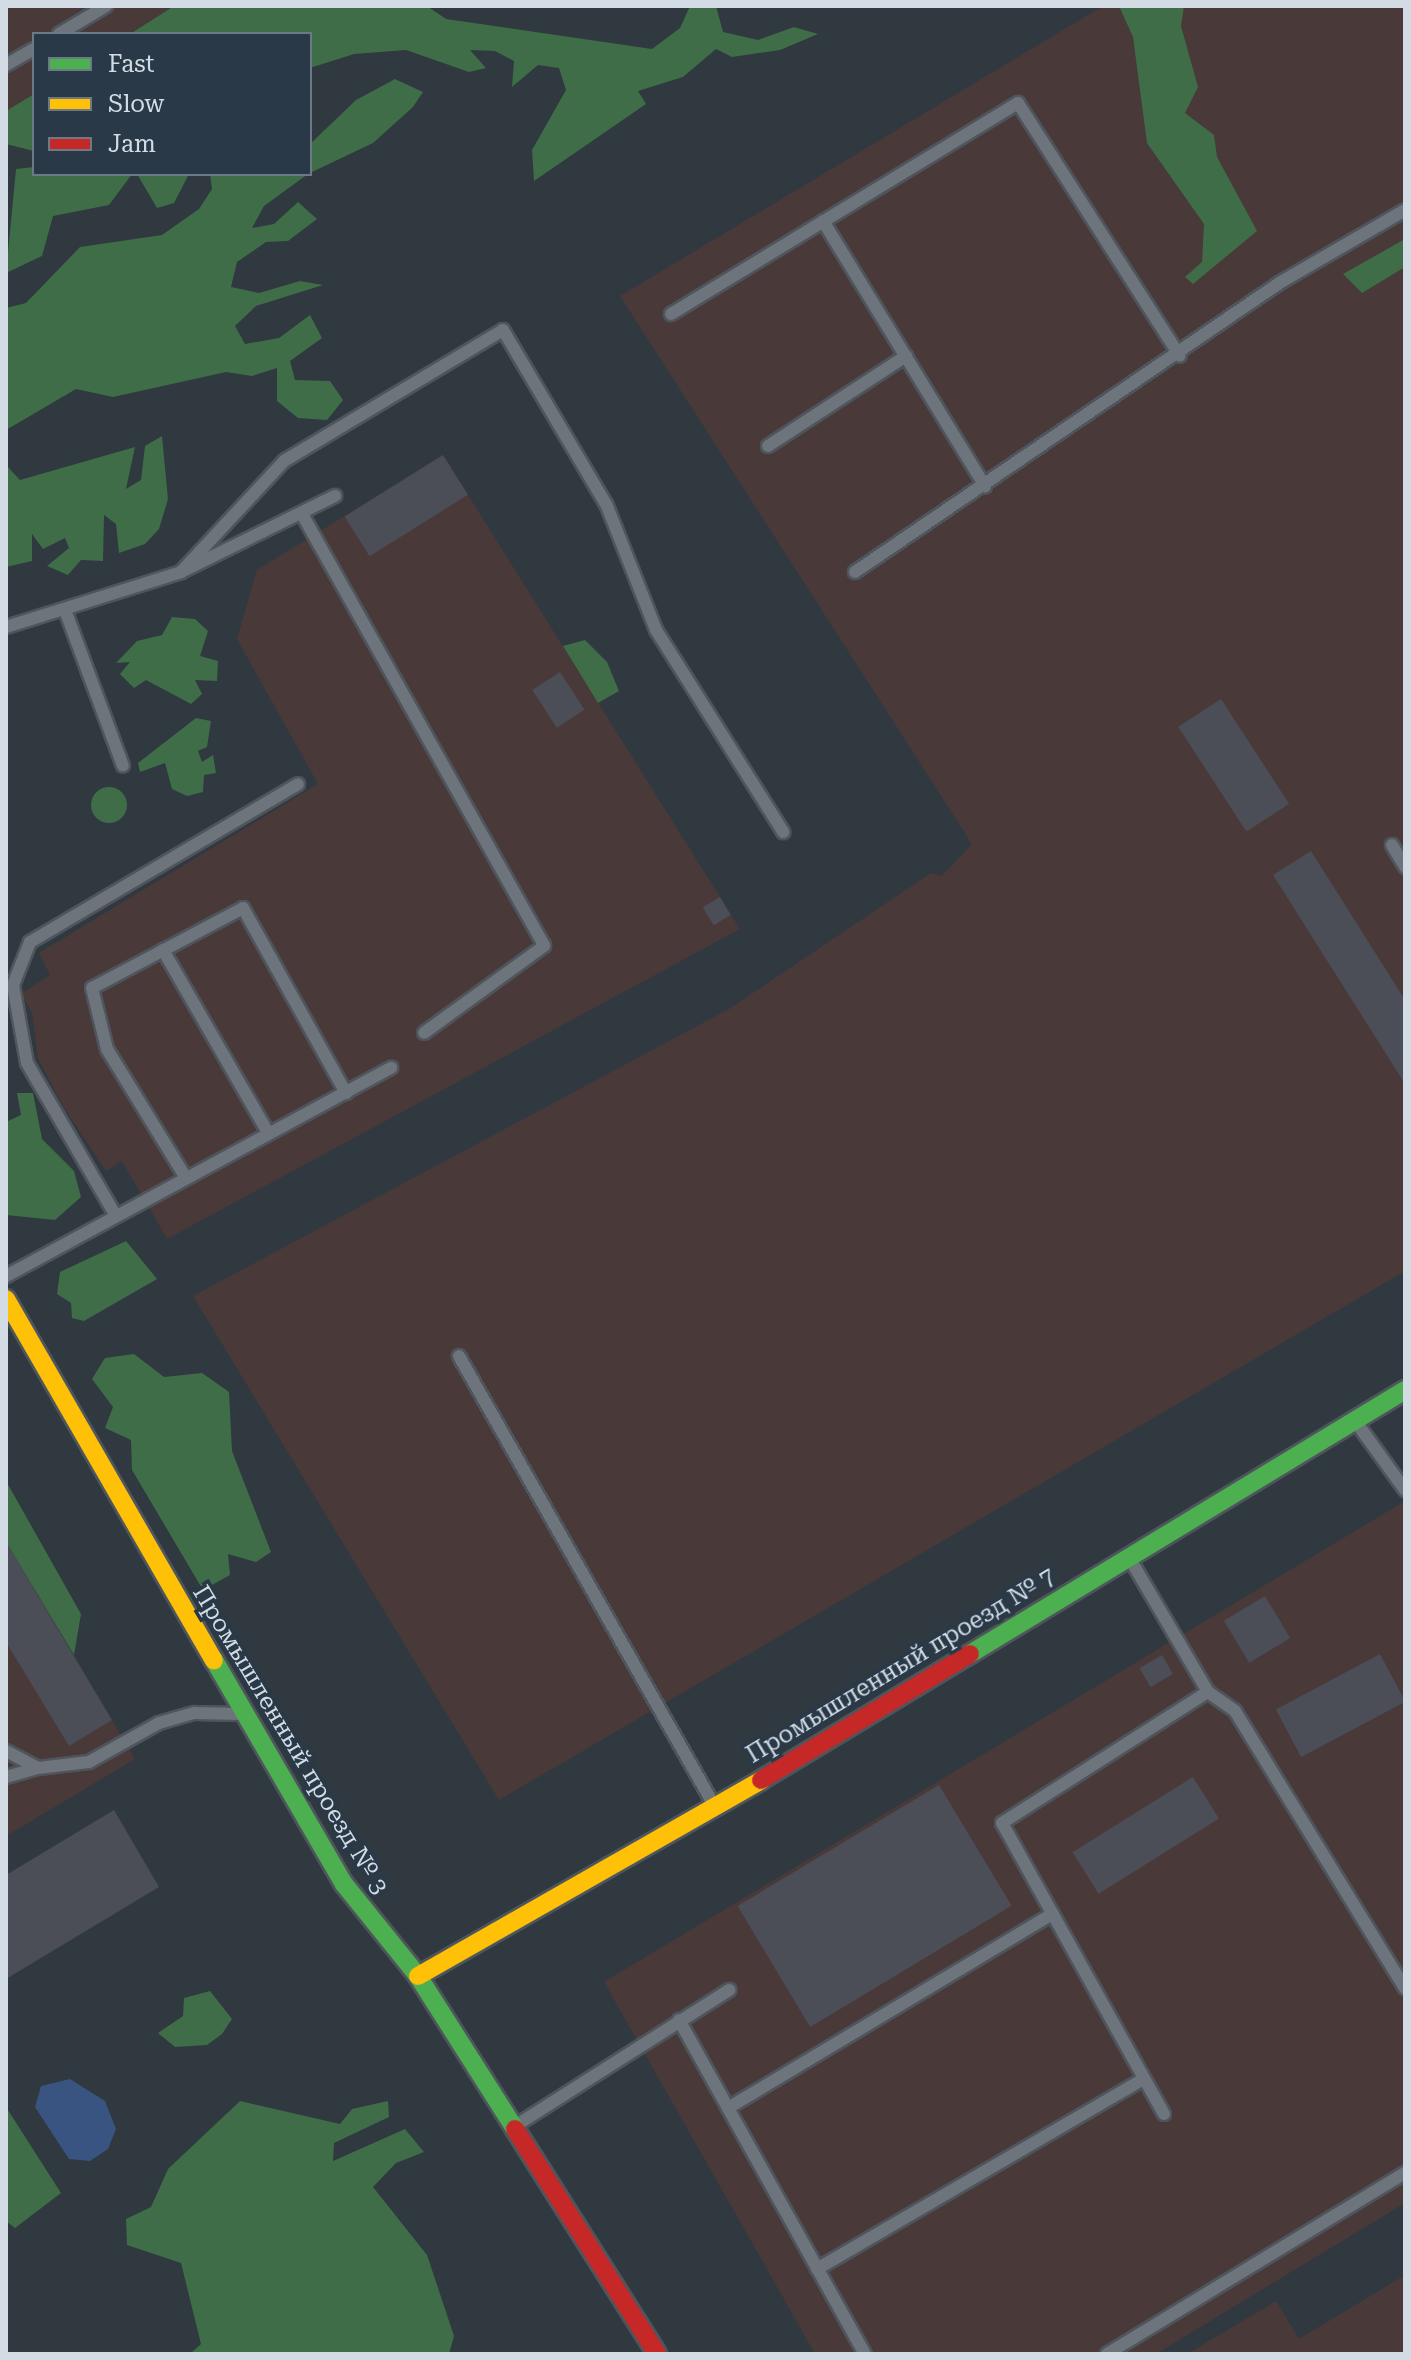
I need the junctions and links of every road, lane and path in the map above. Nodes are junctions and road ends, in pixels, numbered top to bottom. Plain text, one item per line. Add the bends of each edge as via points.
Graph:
1 (106, 6) edge
2 (62, 32) edge
3 (32, 50) edge
4 (6, 65) edge
5 (1405, 210) edge
6 (823, 221) junction
7 (671, 314) dead end
8 (906, 356) junction
9 (1180, 356) junction
10 (768, 446) dead end
11 (985, 486) junction
12 (335, 496) dead end
13 (302, 514) junction
14 (181, 572) junction
15 (855, 572) dead end
16 (65, 610) junction
17 (6, 627) edge
18 (123, 766) dead end
19 (298, 784) dead end
20 (783, 832) dead end
21 (1392, 845) dead end
22 (1405, 867) edge
23 (163, 950) junction
24 (424, 1033) dead end
25 (391, 1068) dead end
26 (346, 1093) junction
27 (269, 1134) junction
28 (186, 1178) junction
29 (116, 1216) junction
30 (6, 1276) edge
31 (6, 1299) edge
32 (459, 1356) dead end
33 (1405, 1390) edge
34 (1354, 1419) junction
35 (1405, 1490) edge
36 (1129, 1556) junction
37 (1208, 1692) junction
38 (240, 1714) junction
39 (6, 1751) edge
40 (38, 1768) junction
41 (6, 1777) edge
42 (716, 1807) junction
43 (1052, 1914) junction
44 (418, 1976) junction
45 (1405, 1988) edge
46 (729, 1990) dead end
47 (679, 2020) junction
48 (1144, 2079) junction
49 (728, 2108) junction
50 (1164, 2114) dead end
51 (513, 2128) junction
52 (1405, 2173) edge
53 (817, 2269) junction
54 (657, 2354) edge
55 (865, 2354) edge
56 (1107, 2354) edge

1 - 2 lane
3 - 4 lane
5 - 9 lane via 1281,282
6 - 7 lane
6 - 8 lane
6 - 9 lane via 1018,103
8 - 10 lane
8 - 11 lane
9 - 11 lane
11 - 15 lane
12 - 13 lane
13 - 14 lane
13 - 24 lane via 544,946
14 - 16 lane
14 - 20 lane via 284,461 503,330 607,506 656,630
16 - 17 lane
16 - 18 lane
19 - 29 lane via 30,942 13,985 27,1063
21 - 22 lane
23 - 26 lane via 243,908
23 - 27 lane
23 - 28 lane via 92,988 107,1049
25 - 26 lane
26 - 27 lane
27 - 28 lane
28 - 29 lane
29 - 30 lane
31 - 38 street, Промышленный проезд № 3
32 - 42 lane
33 - 34 street, Промышленный проезд № 7
34 - 35 lane
34 - 36 street, Промышленный проезд № 7
36 - 37 lane
36 - 42 street, Промышленный проезд № 7
37 - 43 lane via 1002,1823
37 - 45 lane via 1235,1711
38 - 40 lane via 195,1713 159,1723 89,1762
38 - 44 street, Промышленный проезд № 3 via 344,1884
39 - 40 lane
40 - 41 lane
42 - 44 street, Промышленный проезд № 7
43 - 48 lane
43 - 49 lane
44 - 51 street, Промышленный проезд № 3
46 - 47 lane
47 - 49 lane
47 - 51 lane
48 - 50 lane
48 - 53 lane
49 - 53 lane
51 - 54 street, Промышленный проезд № 3
52 - 56 lane
53 - 55 lane

